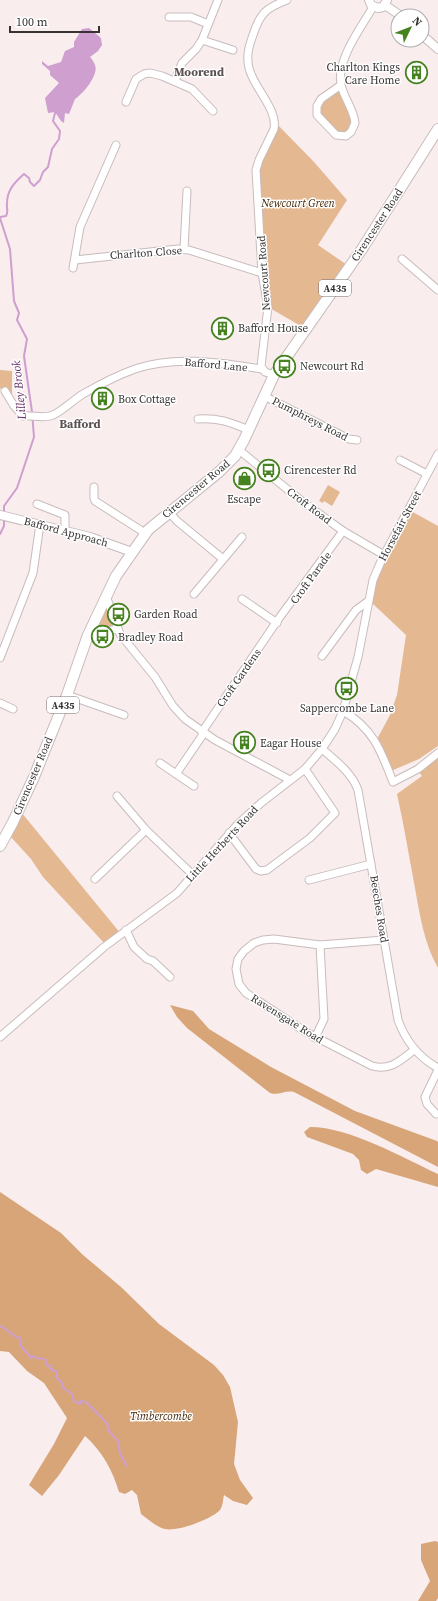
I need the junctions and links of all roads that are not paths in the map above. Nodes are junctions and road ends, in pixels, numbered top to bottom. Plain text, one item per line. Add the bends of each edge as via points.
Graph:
1 (218, 0) edge
2 (287, 0) edge
3 (386, 2) edge
4 (371, 3) edge
5 (169, 17) dead end
6 (208, 24) junction
7 (202, 40) junction
8 (430, 42) edge
9 (438, 49) edge
10 (233, 50) dead end
11 (175, 81) junction
12 (341, 85) junction
13 (126, 102) dead end
14 (213, 111) dead end
15 (438, 129) edge
16 (116, 145) dead end
17 (187, 191) dead end
18 (184, 249) junction
19 (402, 259) dead end
20 (75, 260) junction
21 (74, 268) dead end
22 (262, 273) junction
23 (438, 290) edge
24 (262, 369) junction
25 (274, 375) junction
26 (5, 390) dead end
27 (264, 396) junction
28 (198, 419) dead end
29 (249, 430) junction
30 (357, 440) dead end
31 (239, 450) junction
32 (438, 454) edge
33 (400, 460) dead end
34 (427, 474) junction
35 (94, 487) dead end
36 (37, 504) dead end
37 (169, 512) junction
38 (0, 515) edge
39 (40, 524) junction
40 (65, 530) junction
41 (343, 531) junction
42 (145, 534) junction
43 (242, 537) dead end
44 (132, 552) junction
45 (384, 555) junction
46 (223, 559) junction
47 (194, 594) dead end
48 (106, 596) junction
49 (242, 599) dead end
50 (367, 602) junction
51 (277, 623) junction
52 (118, 629) junction
53 (88, 635) junction
54 (322, 656) dead end
55 (0, 658) edge
56 (67, 695) junction
57 (0, 703) edge
58 (13, 709) dead end
59 (343, 711) junction
60 (124, 714) dead end
61 (203, 733) junction
62 (322, 749) junction
63 (438, 753) edge
64 (160, 763) dead end
65 (304, 769) junction
66 (176, 774) junction
67 (290, 780) junction
68 (194, 786) dead end
69 (116, 796) dead end
70 (146, 830) junction
71 (229, 833) junction
72 (0, 846) edge
73 (371, 864) junction
74 (192, 874) junction
75 (95, 878) dead end
76 (309, 880) dead end
77 (126, 930) junction
78 (384, 940) junction
79 (320, 945) junction
80 (170, 977) dead end
81 (0, 1038) edge
82 (316, 1038) junction
83 (414, 1050) junction
84 (438, 1069) edge
85 (436, 1114) dead end

1 - 6 street
2 - 22 street, Newcourt Road via 268,8 262,14 256,23 248,52 250,74 271,111 275,124 256,170
3 - 4 street via 378,8
4 - 12 street via 346,52
5 - 6 street via 191,17
6 - 7 street
7 - 10 street
7 - 11 street via 196,50 182,63
8 - 9 street
11 - 13 street via 154,74 144,74 135,82
11 - 14 street via 192,89
12 - 12 street via 355,123 351,132 343,136 336,135 319,118 317,109 321,99
15 - 25 main road, Cirencester Road / A435 via 362,249
16 - 20 street via 80,227
17 - 18 street
18 - 20 street, Charlton Close
18 - 22 street, Charlton Close
19 - 23 street
20 - 21 street
22 - 24 street, Newcourt Road via 268,307
24 - 25 street
24 - 26 street, Bafford Lane via 187,361 157,363 135,369 83,394 52,415 44,416 23,416
25 - 27 main road, Cirencester Road / A435
27 - 29 main road, Cirencester Road / A435
27 - 30 street, Pumphreys Road via 349,439
28 - 29 street via 214,418 228,421
29 - 31 main road, Cirencester Road / A435
31 - 37 main road, Cirencester Road / A435 via 219,472
31 - 41 street, Croft Road
32 - 34 street, Horsefair Street
33 - 34 street
34 - 45 street, Horsefair Street
35 - 42 street via 96,501
36 - 40 street via 65,515
37 - 42 main road, Cirencester Road / A435
37 - 46 street
38 - 39 street, Bafford Approach
39 - 40 street, Bafford Approach
39 - 55 street via 33,574
40 - 44 street, Bafford Approach
41 - 45 street, Croft Road
41 - 51 street, Croft Gardens
42 - 44 main road, Cirencester Road / A435
43 - 46 street
44 - 48 main road, Cirencester Road / A435
45 - 50 street, Horsefair Street via 372,580
46 - 47 street
48 - 52 street
48 - 53 main road, Cirencester Road / A435
49 - 51 street
50 - 54 street via 356,610
50 - 59 street, Little Herberts Road via 358,657
51 - 61 street, Croft Gardens
52 - 53 street
52 - 61 street via 179,712
53 - 56 main road, Cirencester Road / A435
56 - 60 street
56 - 72 main road, Cirencester Road / A435 via 18,813
57 - 58 street
59 - 62 street, Little Herberts Road
59 - 63 street via 360,721 370,733 392,782 418,769
61 - 66 street
61 - 67 street
62 - 65 street, Little Herberts Road
62 - 73 street, Beeches Road via 347,772 356,786
64 - 66 street
65 - 67 street, Little Herberts Road
65 - 71 street via 335,813 315,834 264,871 256,869
66 - 68 street
67 - 71 street, Little Herberts Road
69 - 70 street
70 - 74 street
70 - 75 street
71 - 74 street, Little Herberts Road
73 - 76 street
73 - 78 street, Beeches Road
74 - 77 street, Little Herberts Road via 177,892
77 - 80 street via 134,947
77 - 81 street, Little Herberts Road
78 - 79 street, Ravensgate Road
78 - 83 street, Beeches Road via 398,1020
79 - 82 street via 324,1019
79 - 82 street, Ravensgate Road via 274,940 258,941 244,951 238,959 236,969 237,979 244,991
82 - 83 street, Ravensgate Road via 376,1067 394,1065
83 - 84 street, Beeches Road
84 - 85 street via 425,1097 427,1104

